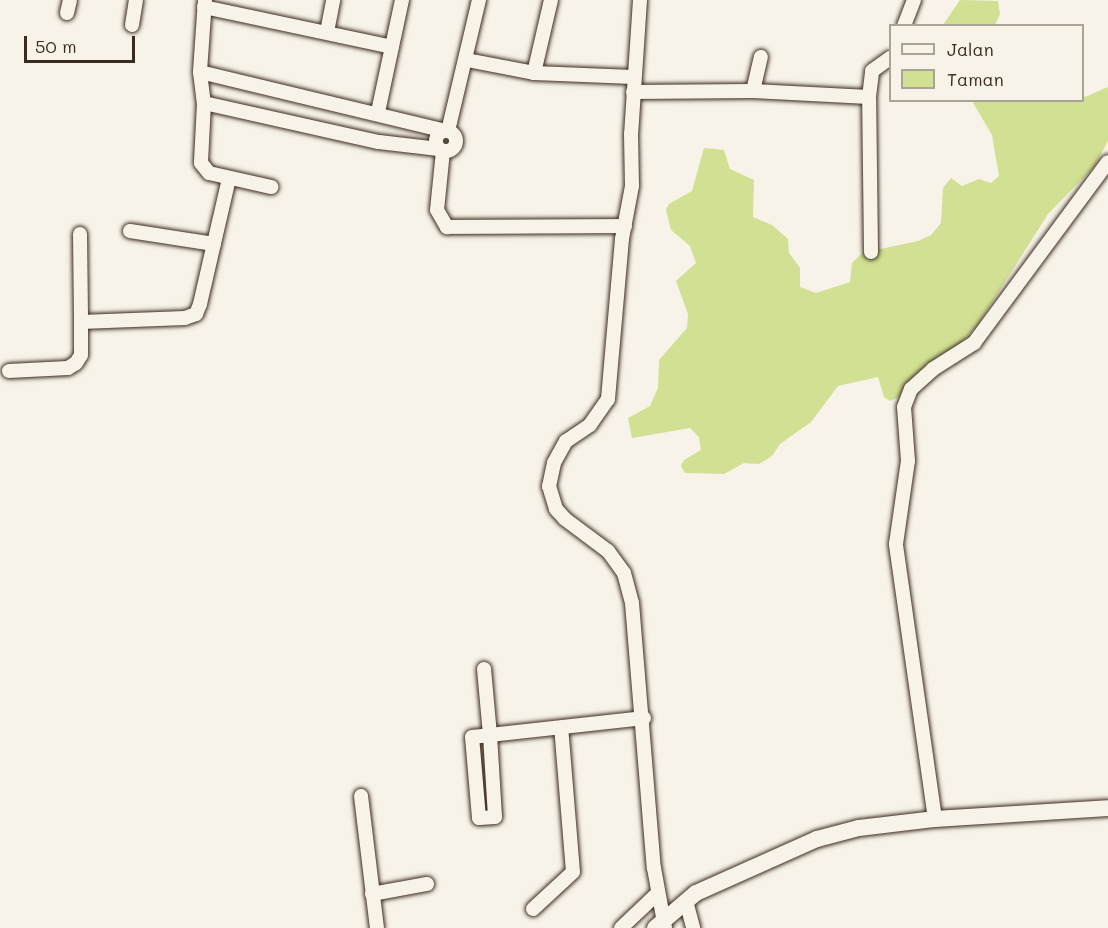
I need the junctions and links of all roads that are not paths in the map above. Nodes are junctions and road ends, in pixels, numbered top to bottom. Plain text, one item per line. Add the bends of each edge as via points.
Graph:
1 (136, 0) edge
2 (333, 0) edge
3 (402, 0) edge
4 (479, 0) edge
5 (551, 0) edge
6 (640, 0) edge
7 (914, 0) edge
8 (205, 4) edge
9 (905, 24) edge
10 (132, 25) dead end
11 (327, 32) junction
12 (392, 47) junction
13 (760, 57) dead end
14 (889, 59) edge
15 (467, 60) junction
16 (200, 72) junction
17 (534, 73) junction
18 (633, 77) junction
19 (753, 91) junction
20 (633, 92) junction
21 (869, 97) junction
22 (204, 103) junction
23 (378, 112) junction
24 (446, 131) junction
25 (441, 150) junction
26 (1108, 162) edge
27 (230, 178) junction
28 (271, 187) dead end
29 (625, 226) junction
30 (130, 231) dead end
31 (80, 234) dead end
32 (214, 244) junction
33 (871, 252) dead end
34 (81, 322) junction
35 (9, 371) dead end
36 (484, 669) dead end
37 (644, 718) junction
38 (561, 727) junction
39 (490, 735) junction
40 (361, 796) dead end
41 (1108, 808) edge
42 (935, 819) junction
43 (427, 884) dead end
44 (658, 893) junction
45 (372, 894) junction
46 (686, 901) junction
47 (533, 909) dead end
48 (661, 925) edge
49 (377, 928) edge
50 (621, 928) edge
51 (693, 928) edge

1 - 10 street
2 - 11 street
3 - 12 street
4 - 15 street
5 - 17 street
6 - 18 street
7 - 9 street
8 - 11 street
8 - 16 street
11 - 12 street
12 - 23 street
13 - 19 street
14 - 21 street via 872,71
15 - 17 street
15 - 24 street
16 - 22 street
16 - 23 street
17 - 18 street
18 - 20 street
19 - 20 street
19 - 21 street
20 - 29 street via 632,186
21 - 33 street
22 - 25 street via 379,142
22 - 27 street via 201,164 209,173
23 - 24 street
24 - 25 street via 456,137 456,144 452,150
25 - 29 street via 437,210 447,227
26 - 42 street via 974,343 933,369 911,389 904,407 907,480 896,522 896,544
27 - 28 street
27 - 32 street
29 - 37 street via 608,399 590,425 566,441 554,463 549,486 556,509 599,543 624,573 632,603
30 - 32 street
31 - 34 street
32 - 34 street via 196,314 185,318
34 - 35 street via 81,356 76,363 68,368
36 - 39 street
37 - 38 street
37 - 44 street
38 - 39 street
38 - 47 street via 573,872
39 - 39 street via 495,817 479,818 472,738
40 - 45 street
41 - 42 street
42 - 46 street via 859,828 817,839
43 - 45 street
44 - 48 street
44 - 50 street
45 - 49 street
46 - 48 street
46 - 51 street

